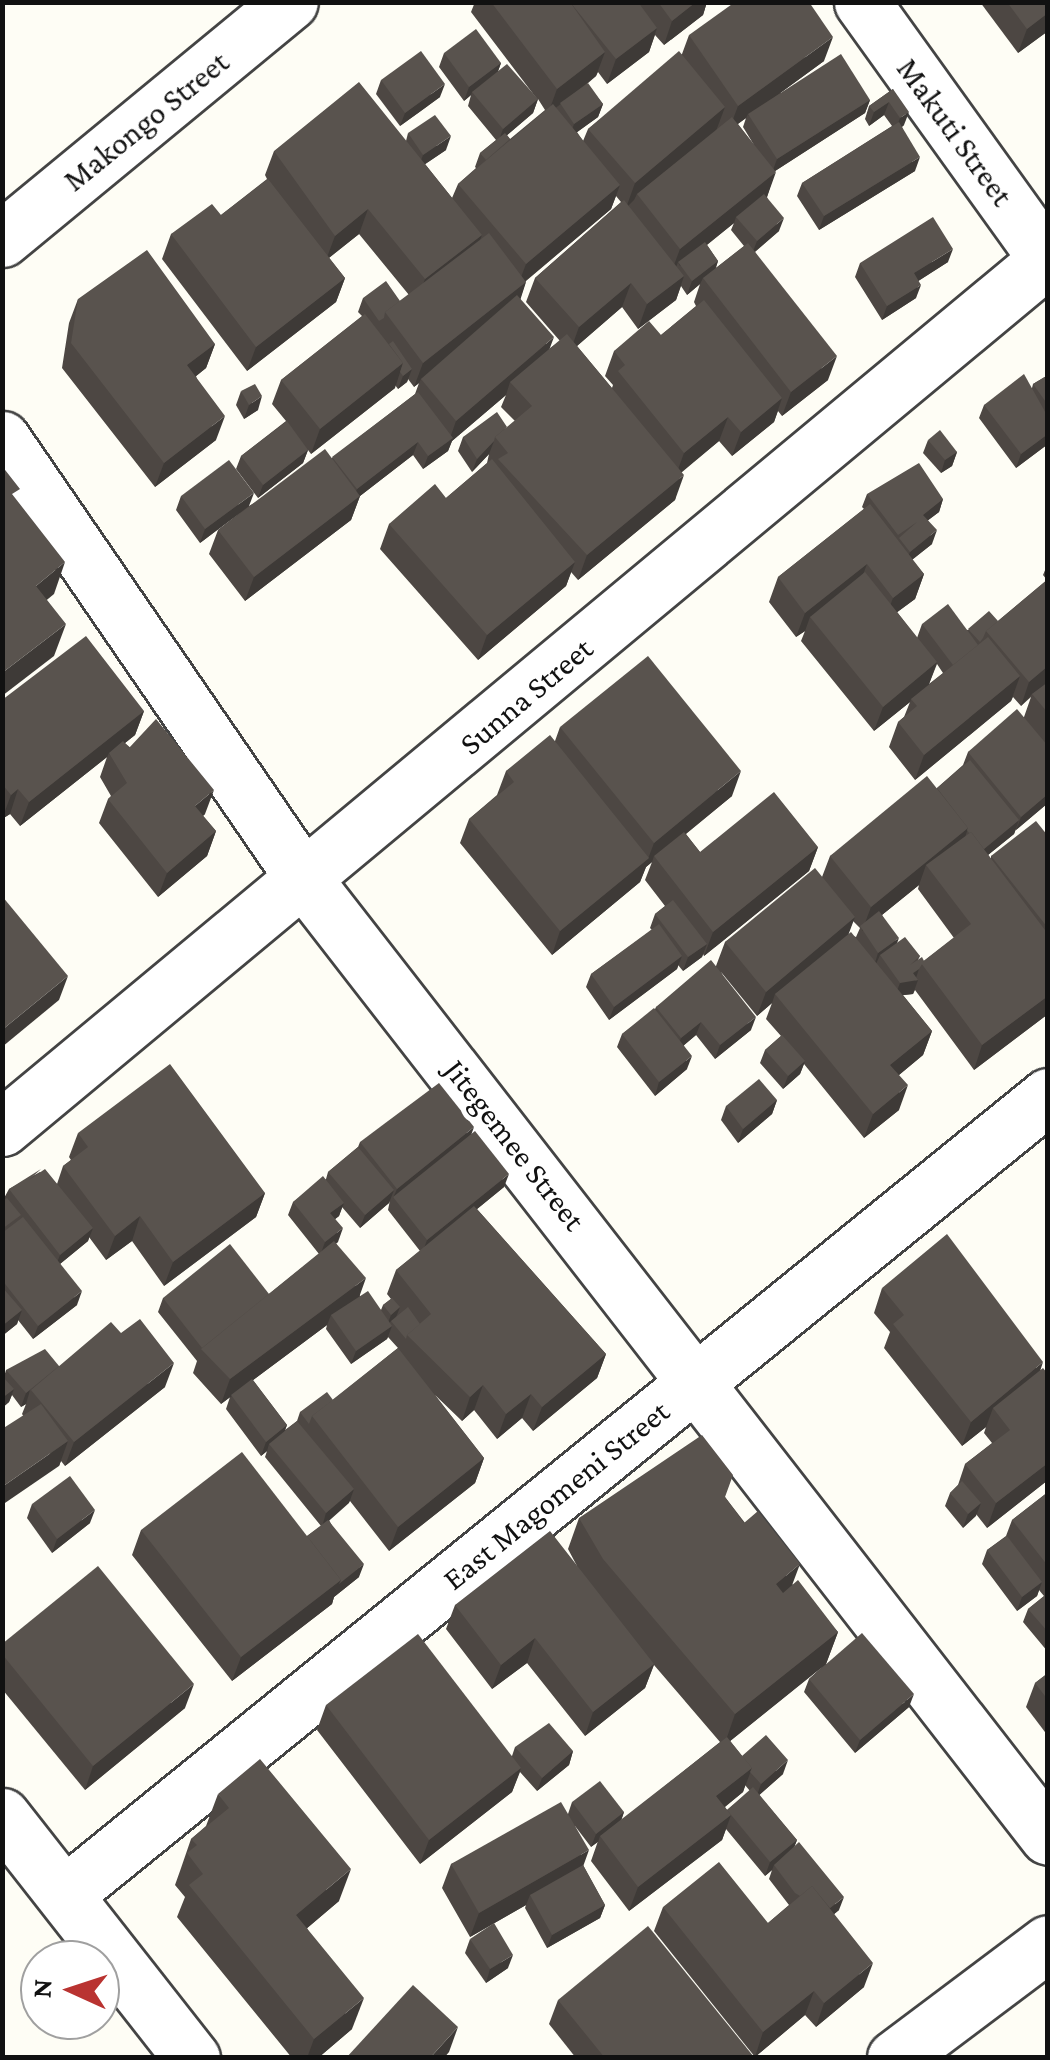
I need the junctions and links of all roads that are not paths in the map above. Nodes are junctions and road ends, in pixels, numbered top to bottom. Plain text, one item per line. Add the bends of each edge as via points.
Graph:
1 (290, 2) edge
2 (862, 2) edge
3 (2, 239) edge
4 (1047, 261) edge
5 (2, 439) edge
6 (306, 882) junction
7 (1048, 1096) edge
8 (2, 1128) edge
9 (700, 1379) junction
10 (2, 1816) edge
11 (1048, 1837) edge
12 (64, 1894) junction
13 (1048, 1942) edge
14 (192, 2058) edge
15 (894, 2058) edge

1 - 3 street, Makongo Street
2 - 4 street, Makuti Street
4 - 6 street, Sunna Street
5 - 6 street, Jitegemee Street
6 - 8 street, Sunna Street
6 - 9 street, Jitegemee Street
7 - 9 street, East Magomeni Street
9 - 11 street, Jitegemee Street
9 - 12 street, East Magomeni Street
10 - 12 street
12 - 14 street
13 - 15 street

